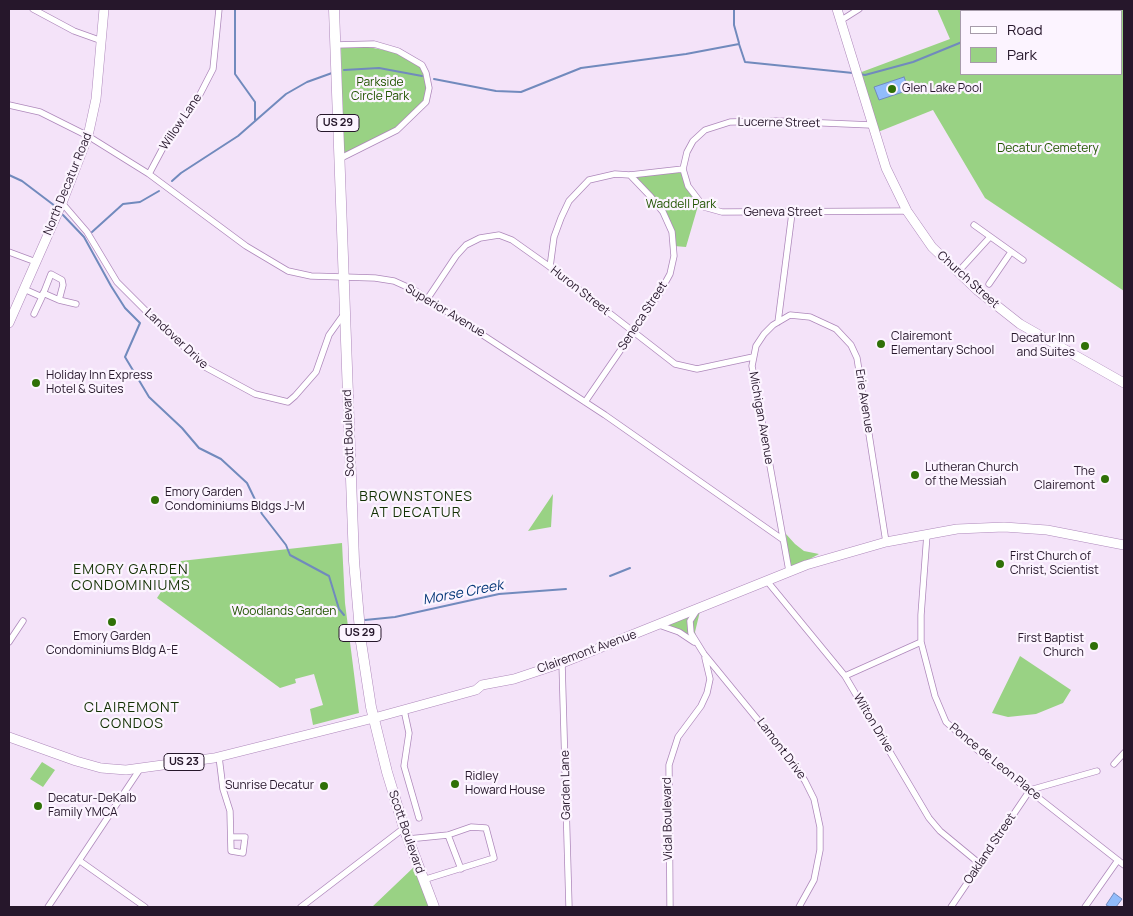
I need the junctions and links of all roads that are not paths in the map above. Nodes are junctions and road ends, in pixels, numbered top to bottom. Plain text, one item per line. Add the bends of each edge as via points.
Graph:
1 (32, 9) edge
2 (104, 9) edge
3 (219, 9) edge
4 (334, 9) edge
5 (837, 9) edge
6 (860, 9) edge
7 (840, 21) junction
8 (102, 41) junction
9 (335, 45) junction
10 (9, 105) edge
11 (871, 125) junction
12 (88, 136) junction
13 (339, 159) junction
14 (683, 169) junction
15 (148, 174) junction
16 (630, 176) junction
17 (62, 203) junction
18 (907, 211) junction
19 (792, 213) junction
20 (974, 225) dead end
21 (990, 236) junction
22 (9, 252) edge
23 (1011, 252) junction
24 (1023, 260) dead end
25 (36, 262) junction
26 (550, 267) junction
27 (958, 272) junction
28 (342, 277) junction
29 (989, 284) dead end
30 (24, 289) junction
31 (42, 295) junction
32 (428, 298) junction
33 (59, 300) junction
34 (76, 304) dead end
35 (34, 314) dead end
36 (344, 314) junction
37 (9, 322) edge
38 (778, 322) junction
39 (634, 334) junction
40 (753, 357) junction
41 (1124, 383) edge
42 (585, 402) junction
43 (927, 534) junction
44 (782, 539) junction
45 (886, 542) junction
46 (1124, 545) edge
47 (789, 571) junction
48 (767, 580) junction
49 (697, 610) junction
50 (23, 621) dead end
51 (659, 625) junction
52 (9, 642) edge
53 (921, 642) junction
54 (699, 647) junction
55 (704, 654) junction
56 (562, 663) junction
57 (845, 676) junction
58 (404, 710) junction
59 (374, 718) junction
60 (9, 737) edge
61 (1124, 753) edge
62 (218, 757) junction
63 (1114, 764) dead end
64 (140, 769) junction
65 (1097, 771) dead end
66 (1030, 790) junction
67 (419, 818) dead end
68 (404, 828) junction
69 (448, 835) junction
70 (232, 837) dead end
71 (408, 839) junction
72 (1118, 860) junction
73 (80, 861) junction
74 (980, 864) junction
75 (1124, 865) edge
76 (461, 870) junction
77 (423, 880) junction
78 (48, 907) edge
79 (145, 907) edge
80 (301, 907) edge
81 (434, 907) edge
82 (569, 907) edge
83 (670, 907) edge
84 (799, 907) edge
85 (951, 907) edge
86 (1085, 907) edge

1 - 8 street via 74,31
2 - 8 main road, North Decatur Road
3 - 15 street, Willow Lane via 213,69 196,102
4 - 9 highway, Scott Boulevard / US 29
5 - 7 main road, Church Street
6 - 7 street
7 - 11 main road, Church Street via 861,80
8 - 12 main road, North Decatur Road via 96,99
9 - 13 highway, Scott Boulevard / US 29
9 - 13 street via 374,44 398,51 422,65 429,88 426,102 397,130
10 - 12 street, Superior Avenue via 40,112
11 - 14 street, Lucerne Street via 730,122 705,130 693,141
11 - 18 main road, Church Street via 886,168
12 - 15 street, Superior Avenue
12 - 17 main road, North Decatur Road
13 - 28 highway, Scott Boulevard / US 29
14 - 16 street
14 - 19 street, Geneva Street via 688,186 704,207 734,213
15 - 28 street, Superior Avenue via 273,263 311,276
16 - 26 street via 600,176 579,189 561,218 554,237
16 - 39 street, Seneca Street via 663,212 672,232 674,256 663,288
17 - 25 main road, North Decatur Road
17 - 36 street, Landover Drive via 87,232 117,282 146,311 205,367 255,394 288,402 295,396 316,372 329,335
18 - 19 street, Geneva Street
18 - 27 main road, Church Street via 932,247
19 - 38 street
20 - 21 street
21 - 23 street
21 - 27 street
22 - 25 street
23 - 24 street
23 - 29 street
25 - 30 main road, North Decatur Road
26 - 32 street, Huron Street via 512,240 498,235 480,238 466,245 456,256
26 - 39 street, Huron Street
27 - 41 main road, Church Street via 1020,324
28 - 32 street, Superior Avenue via 394,281
28 - 36 highway, Scott Boulevard / US 29
30 - 31 street
30 - 37 main road, North Decatur Road
31 - 33 street
31 - 33 street via 51,274 62,280
31 - 35 street
32 - 42 street, Superior Avenue
33 - 34 street
36 - 59 highway, Scott Boulevard / US 29 via 354,562 361,642
38 - 40 street, Michigan Avenue via 764,334
38 - 45 street, Erie Avenue via 790,315 826,322 845,336 857,358
39 - 40 street, Huron Street via 675,364 689,368 704,368
39 - 42 street, Seneca Street
40 - 44 street, Michigan Avenue via 752,373
42 - 44 street, Superior Avenue
43 - 45 main road, Clairemont Avenue
43 - 46 main road, Clairemont Avenue via 975,528 1020,528
43 - 53 street, Ponce de Leon Place
44 - 47 street, Michigan Avenue
45 - 47 main road, Clairemont Avenue
47 - 48 main road, Clairemont Avenue
48 - 49 main road, Clairemont Avenue
48 - 57 street, Wilton Drive
49 - 51 main road, Clairemont Avenue
49 - 54 street, Lamont Drive via 689,627
50 - 52 street
51 - 54 street via 684,634
51 - 56 main road, Clairemont Avenue
53 - 57 street
53 - 66 street, Ponce de Leon Place via 935,696 946,722
54 - 55 street, Lamont Drive
55 - 83 street, Vidal Boulevard via 709,673 707,694 678,737 669,765
55 - 84 street, Lamont Drive via 794,764 814,800 820,827 820,850 814,880
56 - 58 main road, Clairemont Avenue
56 - 82 street, Garden Lane
57 - 74 street, Wilton Drive via 929,818
58 - 59 main road, Clairemont Avenue
58 - 67 street via 409,733 404,766
59 - 62 main road, Clairemont Avenue / US 23
59 - 68 highway, Scott Boulevard via 386,772
60 - 64 main road, Clairemont Avenue / US 23 via 46,752 102,768
61 - 63 street
62 - 64 main road, Clairemont Avenue / US 23
62 - 70 street
64 - 73 street
65 - 66 street
66 - 72 street, Ponce de Leon Place
66 - 74 street, Oakland Street
68 - 71 highway, Scott Boulevard
68 - 80 street
69 - 71 street
69 - 76 street
69 - 76 street via 471,828 486,828 494,858
71 - 77 highway, Scott Boulevard
72 - 75 street, Ponce de Leon Place
72 - 86 street
73 - 78 street
73 - 79 street
74 - 85 street, Oakland Street
76 - 77 street
77 - 81 highway, Scott Boulevard

